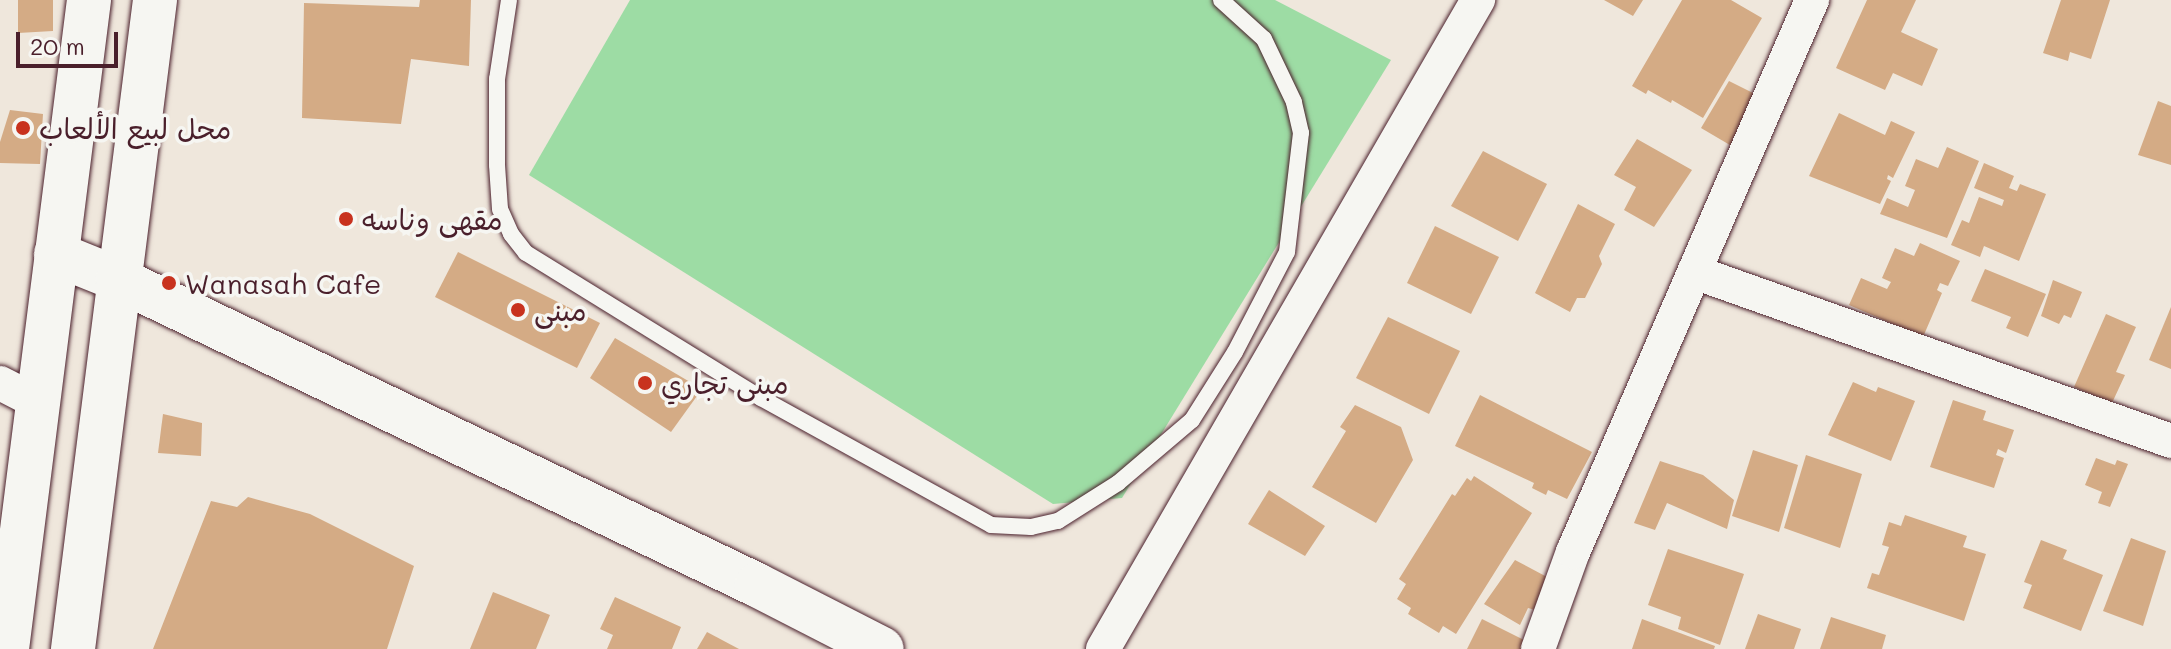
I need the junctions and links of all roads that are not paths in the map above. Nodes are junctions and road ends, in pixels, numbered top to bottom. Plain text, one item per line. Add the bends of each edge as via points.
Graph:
1 (89, 0) edge
2 (155, 0) edge
3 (509, 0) edge
4 (1221, 0) edge
5 (1478, 0) edge
6 (1812, 0) edge
7 (56, 254) junction
8 (1694, 272) junction
9 (118, 279) junction
10 (0, 383) edge
11 (39, 403) junction
12 (2171, 441) edge
13 (7, 649) edge
14 (73, 649) edge
15 (882, 649) edge
16 (1103, 649) edge
17 (1538, 649) edge

1 - 7 street
2 - 9 street
3 - 4 lane via 497,79 497,165 500,209 526,253 761,398 991,525 1031,527 1058,521 1118,483 1192,420 1287,252 1301,133 1294,102 1264,39
5 - 16 street
6 - 8 street
7 - 9 street
7 - 11 street
8 - 12 street
8 - 17 street via 1573,552
9 - 14 street
9 - 15 street
10 - 11 street
11 - 13 street

